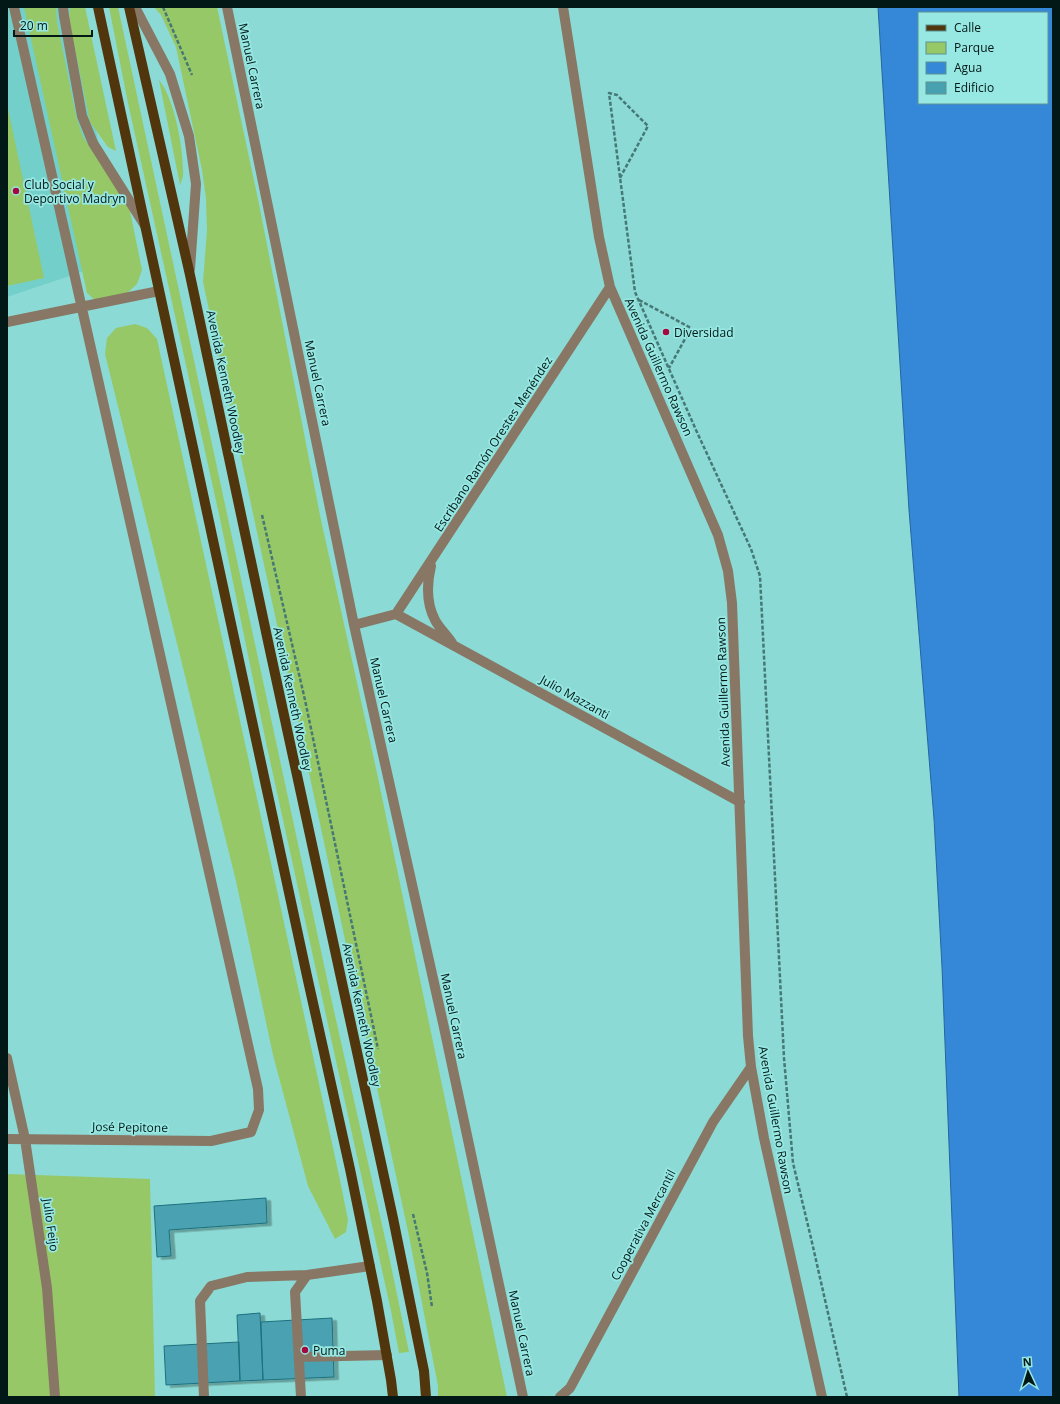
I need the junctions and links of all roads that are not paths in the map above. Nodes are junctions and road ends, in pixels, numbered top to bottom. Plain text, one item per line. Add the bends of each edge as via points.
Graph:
1 (14, 7) edge
2 (63, 7) edge
3 (98, 7) edge
4 (129, 7) edge
5 (135, 7) edge
6 (227, 7) edge
7 (563, 7) edge
8 (145, 225) junction
9 (190, 275) junction
10 (610, 287) junction
11 (159, 291) junction
12 (82, 307) junction
13 (7, 322) edge
14 (432, 560) junction
15 (396, 614) junction
16 (354, 625) junction
17 (455, 646) junction
18 (740, 802) junction
19 (7, 1058) edge
20 (751, 1067) junction
21 (7, 1139) edge
22 (25, 1139) junction
23 (370, 1266) junction
24 (307, 1275) junction
25 (387, 1355) junction
26 (299, 1357) junction
27 (55, 1397) edge
28 (204, 1397) edge
29 (301, 1397) edge
30 (393, 1397) edge
31 (426, 1397) edge
32 (522, 1397) edge
33 (560, 1397) edge
34 (822, 1397) edge

1 - 12 street
2 - 8 street via 82,116 93,143
3 - 8 main road
4 - 9 main road, Avenida Kenneth Woodley
5 - 9 street via 170,74 189,136 196,184
6 - 16 street, Manuel Carrera
7 - 10 street, Avenida Guillermo Rawson via 599,237
8 - 11 main road
9 - 31 main road, Avenida Kenneth Woodley via 411,1303 424,1371
10 - 14 street, Escribano Ramón Orestes Menéndez
10 - 18 street, Avenida Guillermo Rawson via 718,535 728,571 732,604
11 - 12 street
11 - 23 main road
12 - 13 street
12 - 22 street, José Pepitone via 258,1089 259,1110 251,1132 211,1141
14 - 15 street, Escribano Ramón Orestes Menéndez
14 - 17 street via 428,581 429,599 435,620
15 - 16 street
15 - 17 street, Julio Mazzanti
16 - 32 street, Manuel Carrera via 445,1031
17 - 18 street, Julio Mazzanti
18 - 20 street, Avenida Guillermo Rawson
19 - 22 street, Julio Feijo
20 - 33 street, Cooperativa Mercantil via 713,1122 570,1388
20 - 34 street, Avenida Guillermo Rawson via 764,1138
21 - 22 street, José Pepitone
22 - 27 street, Julio Feijo via 47,1288
23 - 24 street
23 - 25 main road
24 - 26 street via 295,1292
24 - 28 street via 247,1277 211,1286 200,1301
25 - 26 street
25 - 30 main road
26 - 29 street

